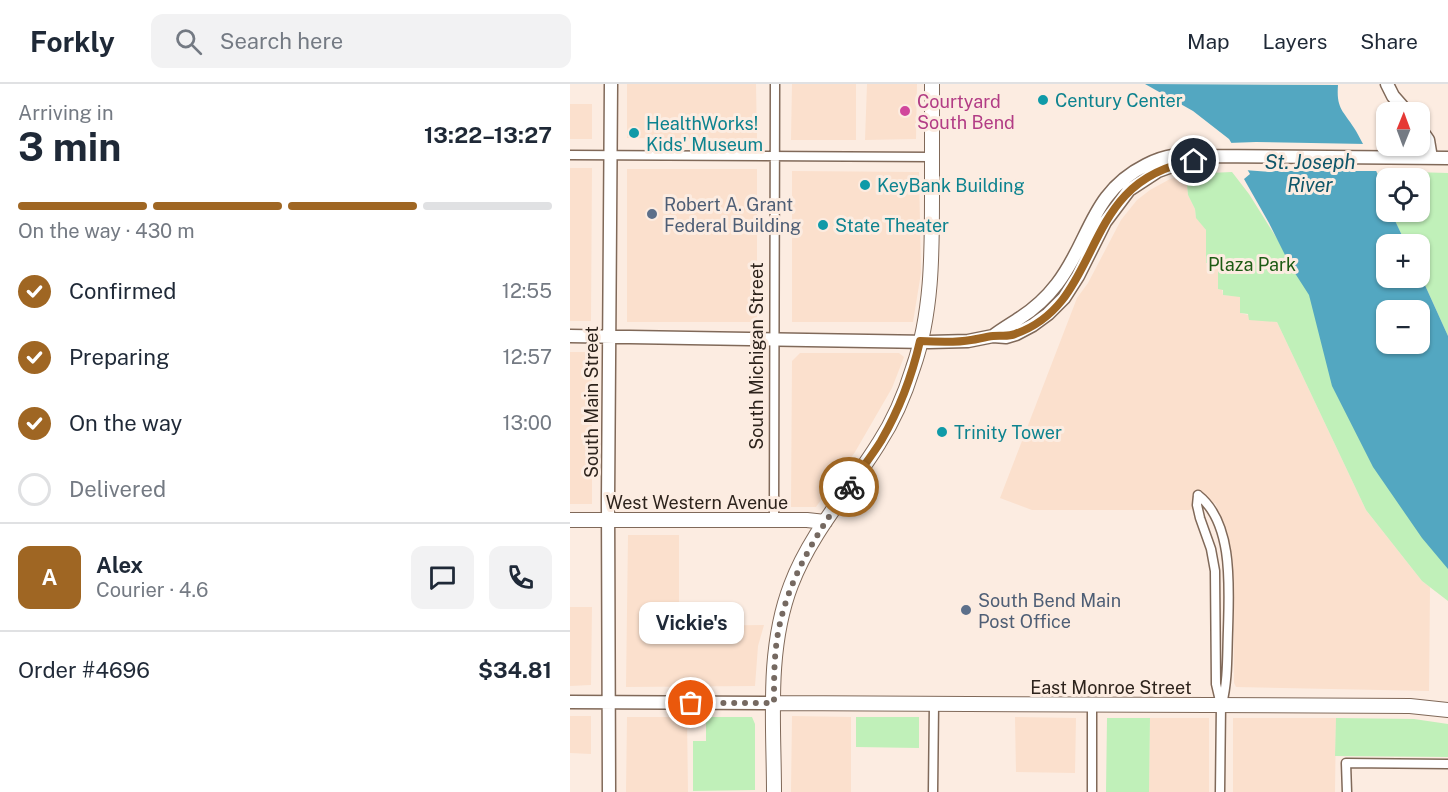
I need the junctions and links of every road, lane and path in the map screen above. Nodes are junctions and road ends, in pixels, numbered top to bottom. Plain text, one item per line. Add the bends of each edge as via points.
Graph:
1 (611, 84) edge
2 (775, 84) edge
3 (932, 84) edge
4 (1387, 84) edge
5 (1398, 102) edge
6 (1430, 152) edge
7 (570, 155) edge
8 (611, 156) junction
9 (775, 156) junction
10 (932, 157) junction
11 (1431, 158) junction
12 (1448, 158) edge
13 (570, 336) edge
14 (610, 336) junction
15 (774, 338) junction
16 (920, 341) junction
17 (570, 520) edge
18 (608, 520) junction
19 (774, 520) junction
20 (825, 522) junction
21 (570, 702) edge
22 (609, 702) junction
23 (774, 703) junction
24 (934, 704) junction
25 (1092, 705) junction
26 (1221, 705) junction
27 (1448, 710) edge
28 (1448, 764) edge
29 (609, 792) edge
30 (774, 792) edge
31 (933, 792) edge
32 (1092, 792) edge
33 (1220, 792) edge
34 (1347, 792) edge

1 - 8 street, South Main Street
2 - 9 street, South Michigan Street
3 - 10 main road
4 - 5 street
6 - 11 street
7 - 8 street
8 - 9 street
8 - 14 street, South Main Street
9 - 10 street
9 - 15 street, South Michigan Street
10 - 16 main road via 931,267
11 - 12 street
11 - 16 street via 1168,156 1121,180 1099,207 1068,269 1030,312 993,336 968,341
13 - 14 street
14 - 15 street
14 - 18 street, South Main Street
15 - 16 street
15 - 19 street, South Michigan Street
16 - 20 main road via 913,369 885,432
17 - 18 main road, West Western Avenue
18 - 19 main road, West Western Avenue
18 - 22 street, South Main Street
19 - 20 main road, West Western Avenue
20 - 23 main road via 791,583 785,603 775,656
21 - 22 street
22 - 23 street
22 - 29 street, South Main Street
23 - 24 main road, East Monroe Street
23 - 30 main road
24 - 25 main road, East Monroe Street
24 - 31 street
25 - 26 main road, East Monroe Street
25 - 32 street
26 - 26 street via 1227,685 1227,557 1212,510 1198,495 1200,519 1215,571 1216,684
26 - 27 main road, East Monroe Street via 1410,706
26 - 33 street
28 - 34 street via 1346,763

